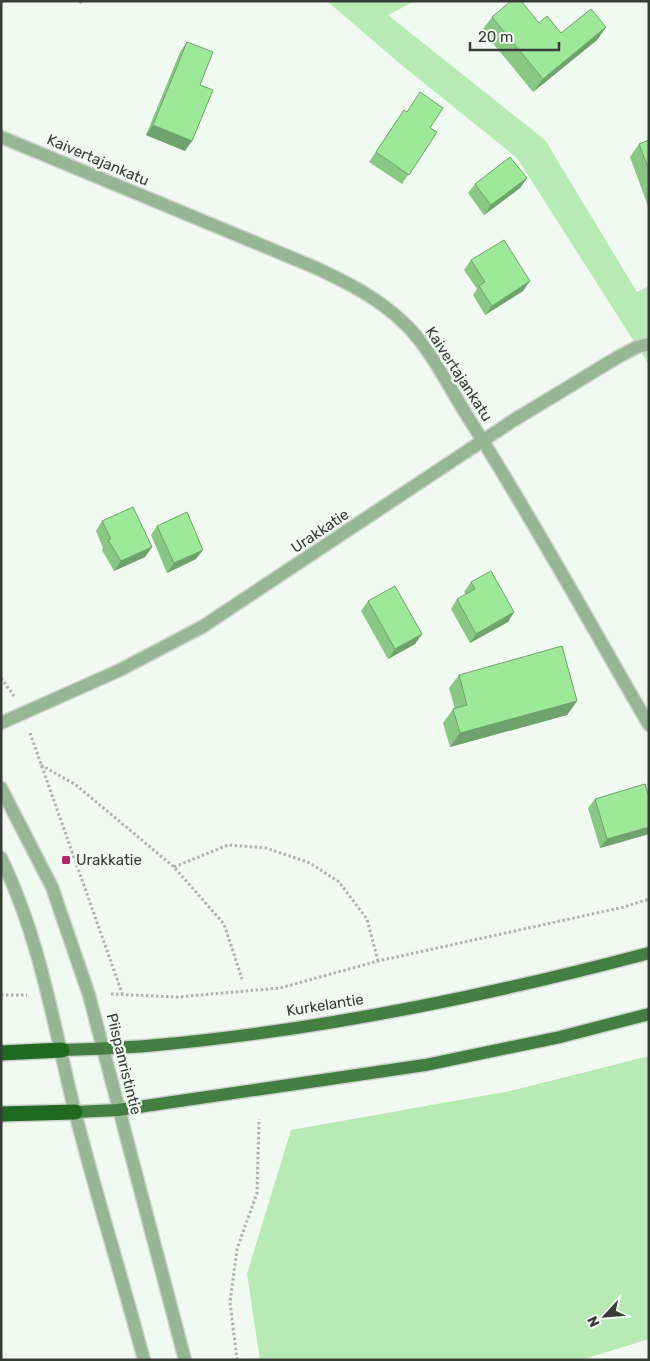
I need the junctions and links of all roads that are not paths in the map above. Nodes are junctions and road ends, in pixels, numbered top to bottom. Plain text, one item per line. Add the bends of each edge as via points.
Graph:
1 (1, 137) edge
2 (649, 344) edge
3 (483, 440) junction
4 (1, 723) edge
5 (649, 725) edge
6 (1, 788) edge
7 (1, 858) edge
8 (649, 953) edge
9 (649, 1014) edge
10 (103, 1048) junction
11 (62, 1050) junction
12 (1, 1053) edge
13 (118, 1110) junction
14 (75, 1112) junction
15 (1, 1114) edge
16 (144, 1360) edge
17 (185, 1360) edge

1 - 3 street, Kaivertajankatu via 314,267 361,290 408,326
2 - 3 street, Urakkatie via 618,357
3 - 4 street, Urakkatie via 202,627 120,670
3 - 5 street, Kaivertajankatu
6 - 10 street, Piispanristintie via 52,887 90,995
7 - 11 street via 40,964
8 - 10 main road, Kurkelantie via 560,977 414,1008 267,1033 156,1046
9 - 13 main road via 560,1037 425,1065
10 - 11 main road, Kurkelantie
10 - 13 street, Piispanristintie
11 - 12 highway, Kurkelantie
11 - 14 street
13 - 14 main road
13 - 17 street, Piispanristintie
14 - 15 highway
14 - 16 street

